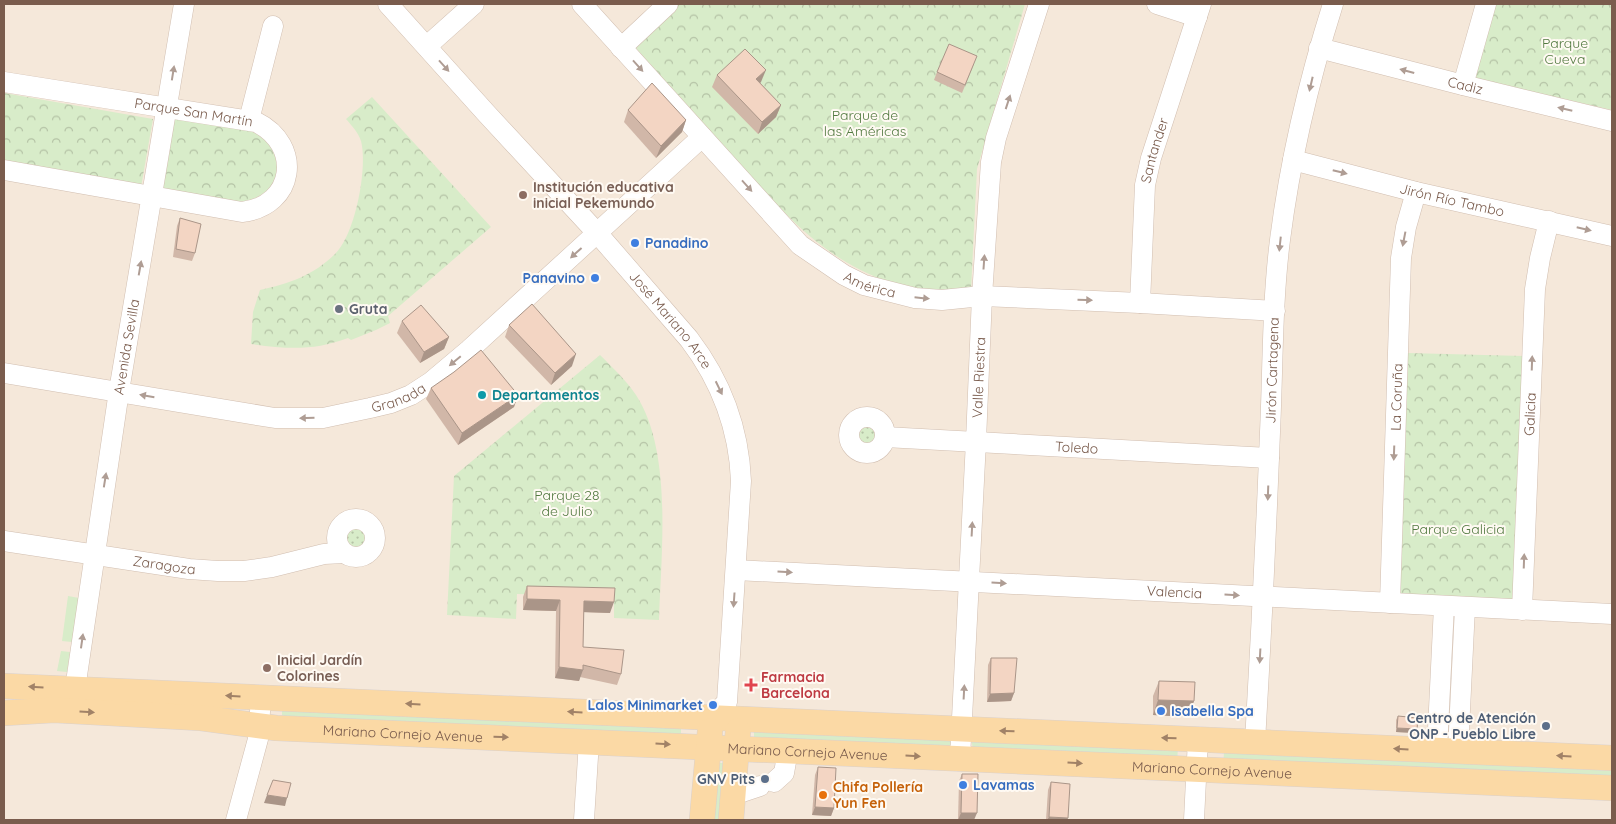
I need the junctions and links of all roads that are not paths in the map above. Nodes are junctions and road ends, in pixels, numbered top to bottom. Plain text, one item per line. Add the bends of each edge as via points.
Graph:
1 (184, 4) edge
2 (388, 4) edge
3 (474, 4) edge
4 (582, 4) edge
5 (668, 4) edge
6 (1039, 4) edge
7 (1157, 4) edge
8 (1333, 4) edge
9 (1486, 4) edge
10 (1199, 10) edge
11 (273, 26) dead end
12 (427, 46) junction
13 (621, 48) junction
14 (1319, 48) junction
15 (4, 82) edge
16 (1463, 85) junction
17 (167, 108) junction
18 (249, 120) junction
19 (1612, 121) edge
20 (702, 137) junction
21 (1293, 160) junction
22 (4, 170) edge
23 (1416, 192) junction
24 (152, 197) junction
25 (1549, 221) junction
26 (598, 234) junction
27 (1612, 236) edge
28 (982, 296) junction
29 (1140, 302) junction
30 (1275, 311) junction
31 (4, 373) edge
32 (119, 391) junction
33 (885, 436) dead end
34 (976, 441) junction
35 (1269, 458) junction
36 (4, 541) edge
37 (335, 549) dead end
38 (94, 555) junction
39 (736, 570) junction
40 (969, 582) junction
41 (1263, 596) junction
42 (1390, 603) junction
43 (1444, 606) junction
44 (1465, 607) junction
45 (1522, 610) junction
46 (1612, 614) edge
47 (4, 686) edge
48 (75, 689) junction
49 (262, 698) junction
50 (4, 712) edge
51 (726, 713) junction
52 (260, 726) junction
53 (962, 729) junction
54 (1198, 739) junction
55 (589, 741) junction
56 (1256, 742) junction
57 (708, 746) junction
58 (737, 748) junction
59 (788, 750) junction
60 (1447, 751) junction
61 (960, 758) junction
62 (1612, 758) edge
63 (1196, 768) junction
64 (1612, 788) edge
65 (733, 795) junction
66 (242, 819) edge
67 (584, 820) edge
68 (702, 820) edge
69 (731, 820) edge
70 (1194, 820) edge

17 -> 1 street, Avenida Sevilla
2 - 12 street, José Mariano Arce
3 - 12 street
4 - 13 street, América
5 - 13 street
28 -> 6 street, Valle Riestra via 991,162
7 - 10 street
8 - 14 street, Jirón Cartagena
9 - 16 street
10 - 29 street, Santander via 1144,185
11 - 18 street
12 -> 26 street, José Mariano Arce
13 -> 20 street, América
16 -> 14 street, Cadiz
14 -> 21 street, Jirón Cartagena
15 - 17 street, Parque San Martín
19 -> 16 street, Cadiz
17 - 18 street, Parque San Martín
17 - 24 street, Avenida Sevilla
18 - 24 street, Parque San Martín via 275,134 286,154 284,183 271,201 258,209 242,212
20 - 26 street, Granada
20 -> 28 street, América via 800,245 844,275 864,285 915,298 942,300
21 -> 23 street, Jirón Río Tambo
21 -> 30 street, Jirón Cartagena via 1280,241
22 - 24 street, Parque San Martín
23 - 25 street, Jirón Río Tambo
23 -> 42 street, La Coruña via 1400,258
32 -> 24 street, Avenida Sevilla
25 -> 27 street, Jirón Río Tambo
45 -> 25 street, Galicia via 1535,289
26 -> 32 street, Granada via 430,382 391,403 323,418 275,418
26 -> 39 street, José Mariano Arce via 701,354 726,404 740,458
28 -> 29 street, América
28 - 34 street, Valle Riestra
29 - 30 street, América
30 - 35 street, Jirón Cartagena
31 - 32 street, Granada
38 -> 32 street, Avenida Sevilla
33 - 34 street, Toledo
34 - 35 street, Toledo
40 -> 34 street, Valle Riestra
35 -> 41 street, Jirón Cartagena
36 - 38 street, Zaragoza
37 - 38 street, Zaragoza via 272,567 244,571 189,569
48 -> 38 street, Avenida Sevilla
39 -> 40 street, Valencia
39 -> 51 street, José Mariano Arce
40 -> 41 street, Valencia
53 -> 40 street, Valle Riestra
41 - 42 street, Valencia
41 -> 56 street, Jirón Cartagena
42 - 43 street, Valencia
43 - 44 street, Valencia
43 - 60 street
44 - 45 street, Valencia
44 - 60 street
45 - 46 street, Valencia
48 -> 47 main road, Mariano Cornejo Avenue
49 -> 48 main road, Mariano Cornejo Avenue
51 -> 49 main road, Mariano Cornejo Avenue
49 - 52 street
50 -> 52 main road, Mariano Cornejo Avenue via 54,710 201,718
51 - 53 main road, Mariano Cornejo Avenue
51 - 57 main road
51 - 58 main road
52 -> 55 main road, Mariano Cornejo Avenue
52 - 66 street
54 -> 53 main road, Mariano Cornejo Avenue
53 - 61 street, Valle Riestra
54 - 56 main road, Mariano Cornejo Avenue
54 - 63 street
55 -> 57 main road, Mariano Cornejo Avenue
55 - 67 street
60 -> 56 main road, Mariano Cornejo Avenue
57 - 58 main road, Mariano Cornejo Avenue
57 - 68 main road
58 - 59 main road, Mariano Cornejo Avenue
58 - 65 main road
59 -> 61 main road, Mariano Cornejo Avenue
59 - 65 street via 784,773 767,784
62 -> 60 main road, Mariano Cornejo Avenue
61 -> 63 main road, Mariano Cornejo Avenue
63 - 64 main road, Mariano Cornejo Avenue
63 - 70 street
65 - 69 main road

